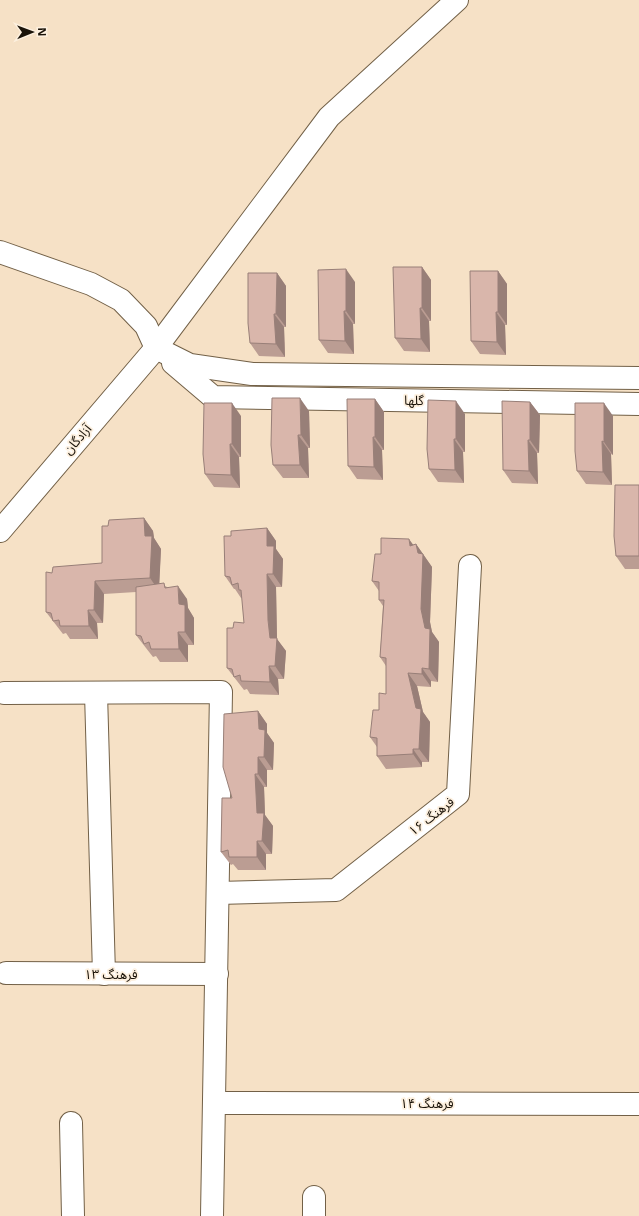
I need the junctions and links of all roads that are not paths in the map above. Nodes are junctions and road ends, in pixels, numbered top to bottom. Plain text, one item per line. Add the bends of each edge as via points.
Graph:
1 (457, 0) edge
2 (0, 252) edge
3 (156, 348) junction
4 (639, 378) edge
5 (639, 404) edge
6 (0, 531) edge
7 (470, 566) dead end
8 (4, 693) dead end
9 (96, 693) junction
10 (218, 892) junction
11 (6, 973) dead end
12 (104, 974) junction
13 (217, 974) junction
14 (214, 1103) junction
15 (639, 1104) edge
16 (71, 1124) dead end
17 (73, 1216) edge
18 (212, 1216) edge

1 - 3 street, آزادگان via 329,117
2 - 3 street via 91,284 121,300 146,326
3 - 4 street, گلها via 190,365 252,374
3 - 5 street, گلها via 213,397
3 - 6 street, آزادگان
7 - 10 street, فرهنگ ۱۶ via 458,794 336,890
8 - 9 street
9 - 10 street via 221,692
9 - 12 street
10 - 13 street
11 - 12 street, فرهنگ ۱۳
12 - 13 street, فرهنگ ۱۳
13 - 14 street
14 - 15 street, فرهنگ ۱۴
14 - 18 street
16 - 17 street

